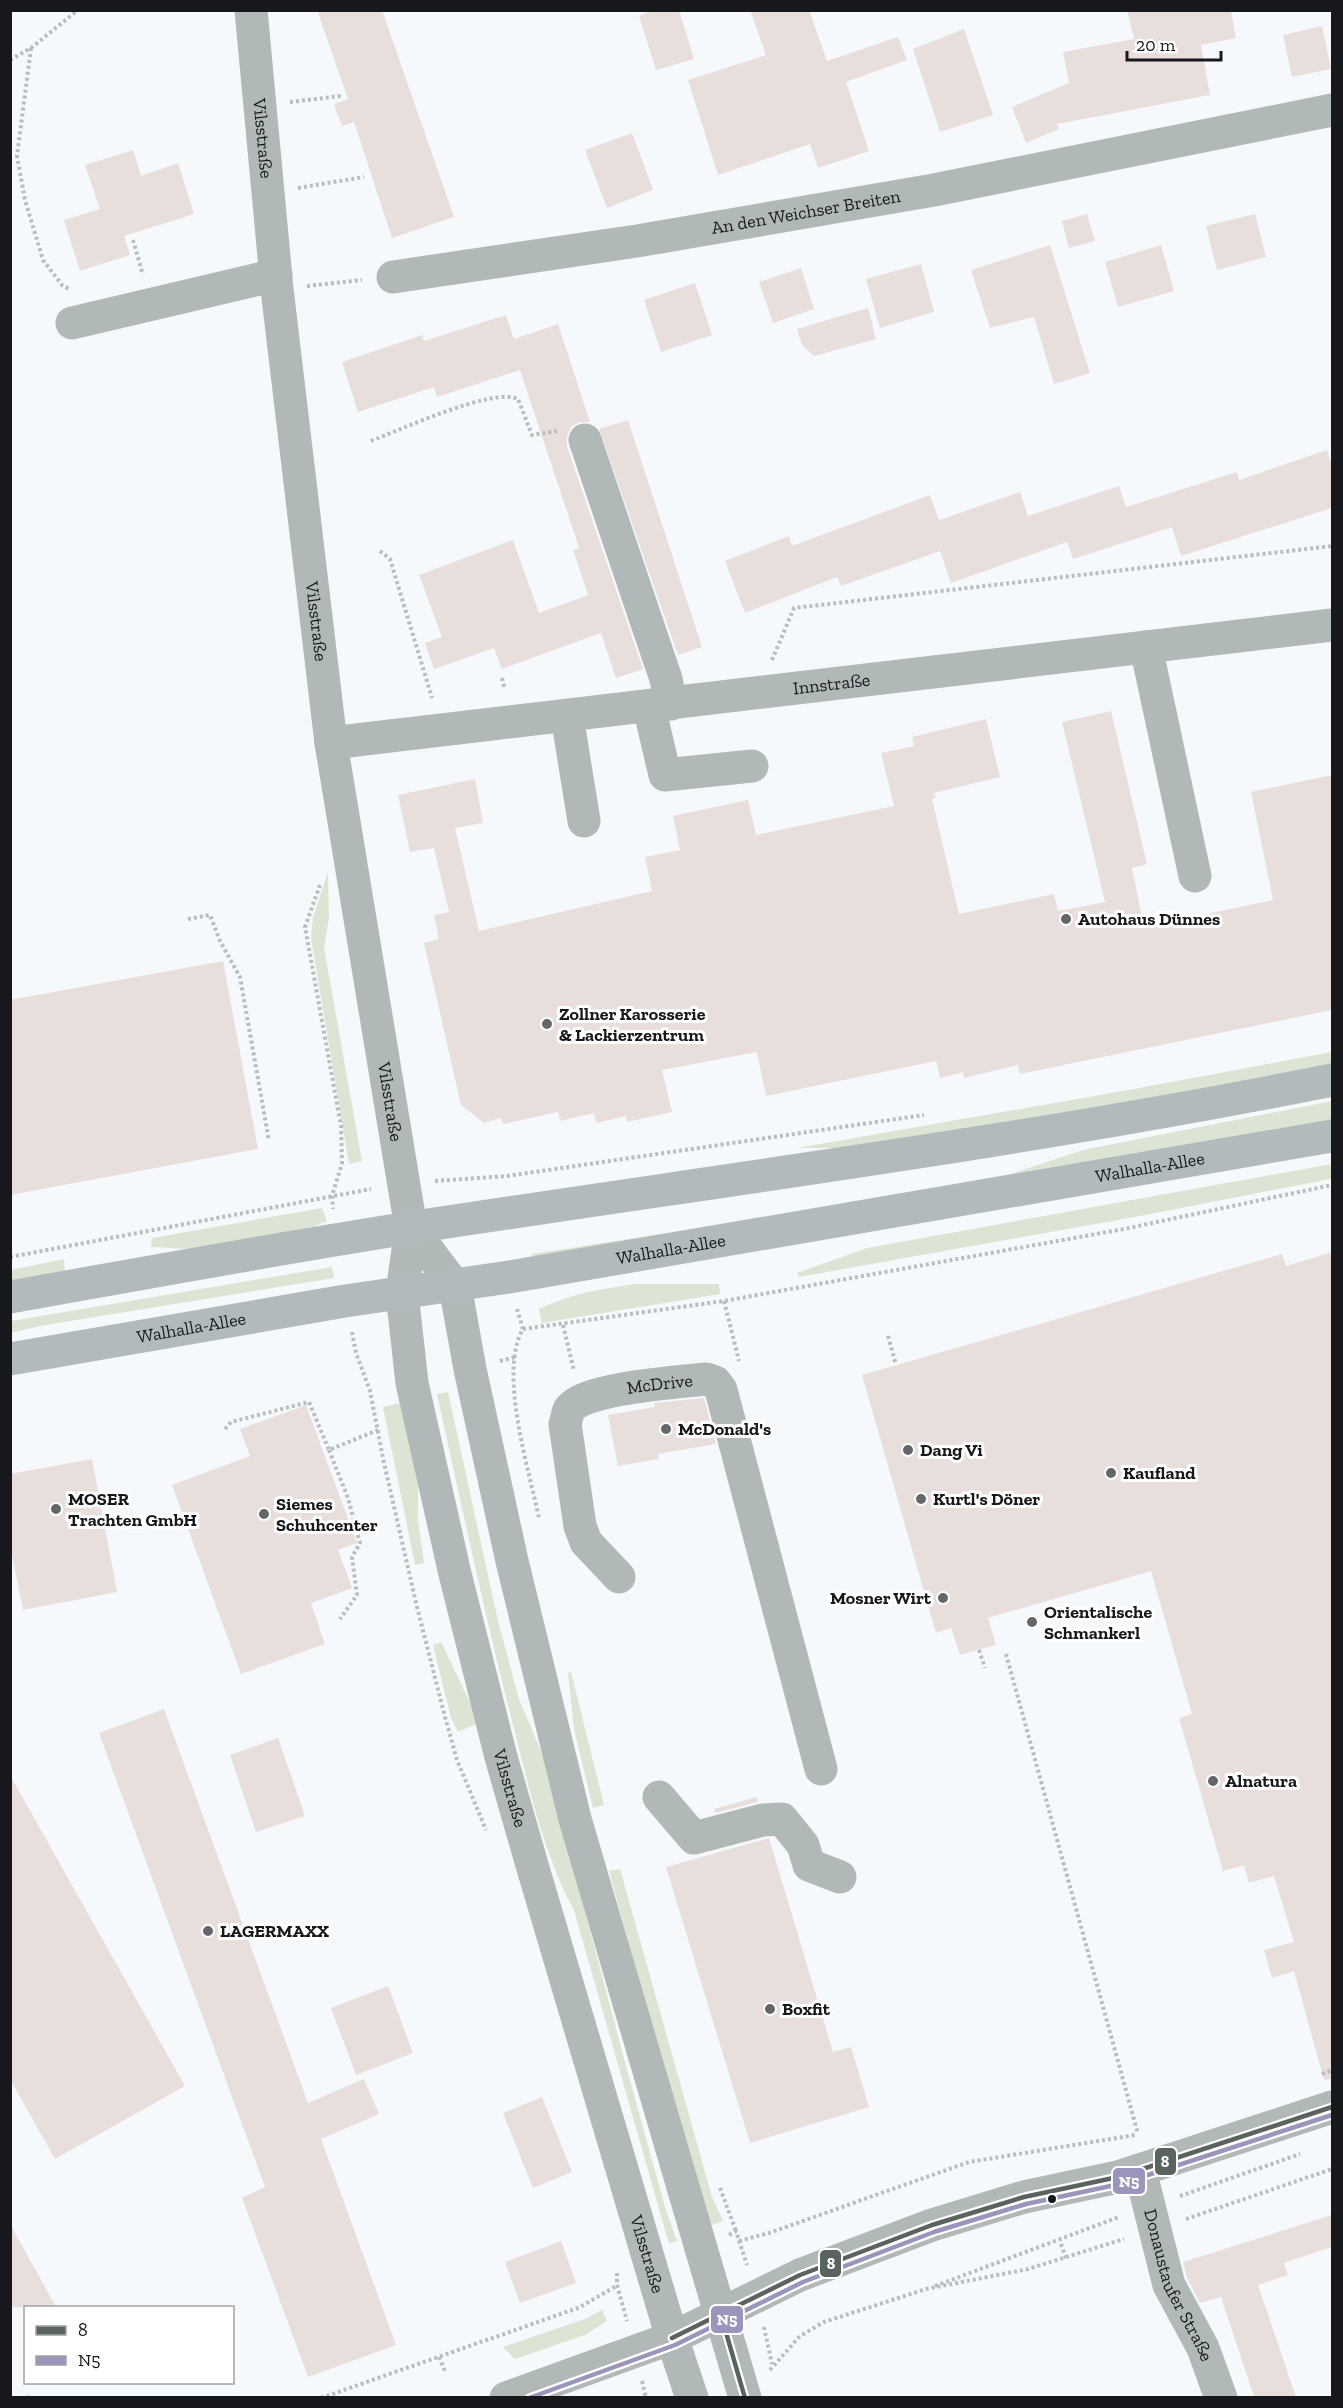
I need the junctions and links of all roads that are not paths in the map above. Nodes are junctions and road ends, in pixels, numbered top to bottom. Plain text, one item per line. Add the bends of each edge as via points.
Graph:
1 (251, 10) edge
2 (1332, 110) edge
3 (393, 277) road end
4 (276, 282) junction
5 (72, 323) dead end
6 (570, 436) road end
7 (1332, 625) edge
8 (1146, 647) junction
9 (660, 705) junction
10 (567, 716) junction
11 (331, 743) junction
12 (752, 766) dead end
13 (584, 821) dead end
14 (1195, 876) dead end
15 (1332, 1080) edge
16 (1332, 1136) edge
17 (411, 1228) junction
18 (455, 1286) junction
19 (402, 1293) junction
20 (10, 1297) edge
21 (10, 1359) edge
22 (619, 1577) dead end
23 (821, 1769) dead end
24 (658, 1797) dead end
25 (840, 1877) dead end
26 (1332, 2107) edge
27 (1140, 2170) junction
28 (721, 2315) junction
29 (672, 2338) junction
30 (742, 2391) edge
31 (506, 2397) edge
32 (692, 2397) edge
33 (1221, 2397) edge

1 - 4 street, Vilsstraße
2 - 3 street, An den Weichser Breiten via 934,190 637,241
4 - 5 street
4 - 11 street, Vilsstraße
6 - 9 street via 666,679
7 - 8 street, Innstraße
8 - 9 street, Innstraße
8 - 14 street
9 - 10 street, Innstraße
9 - 12 street via 665,775
10 - 11 street, Innstraße
10 - 13 street
11 - 17 street, Vilsstraße
15 - 17 main road via 1206,1106
16 - 18 main road, Walhalla-Allee
17 - 18 street, Vilsstraße
17 - 19 street, Vilsstraße
17 - 20 main road
18 - 19 main road, Walhalla-Allee
18 - 28 street, Vilsstraße via 512,1560 575,1819
19 - 21 main road, Walhalla-Allee
19 - 29 street, Vilsstraße via 412,1383 454,1574 501,1757
22 - 23 street, McDrive via 586,1542 580,1526 565,1424 569,1409 581,1400 609,1391 706,1379 716,1382
24 - 25 street via 694,1838 763,1820 782,1819 803,1845 809,1865
26 - 27 street
27 - 28 street via 1024,2197 932,2225 800,2274
27 - 33 street, Donaustaufer Straße via 1169,2285 1203,2348
28 - 29 street
28 - 30 street, Vilsstraße
29 - 31 street
29 - 32 street, Vilsstraße

